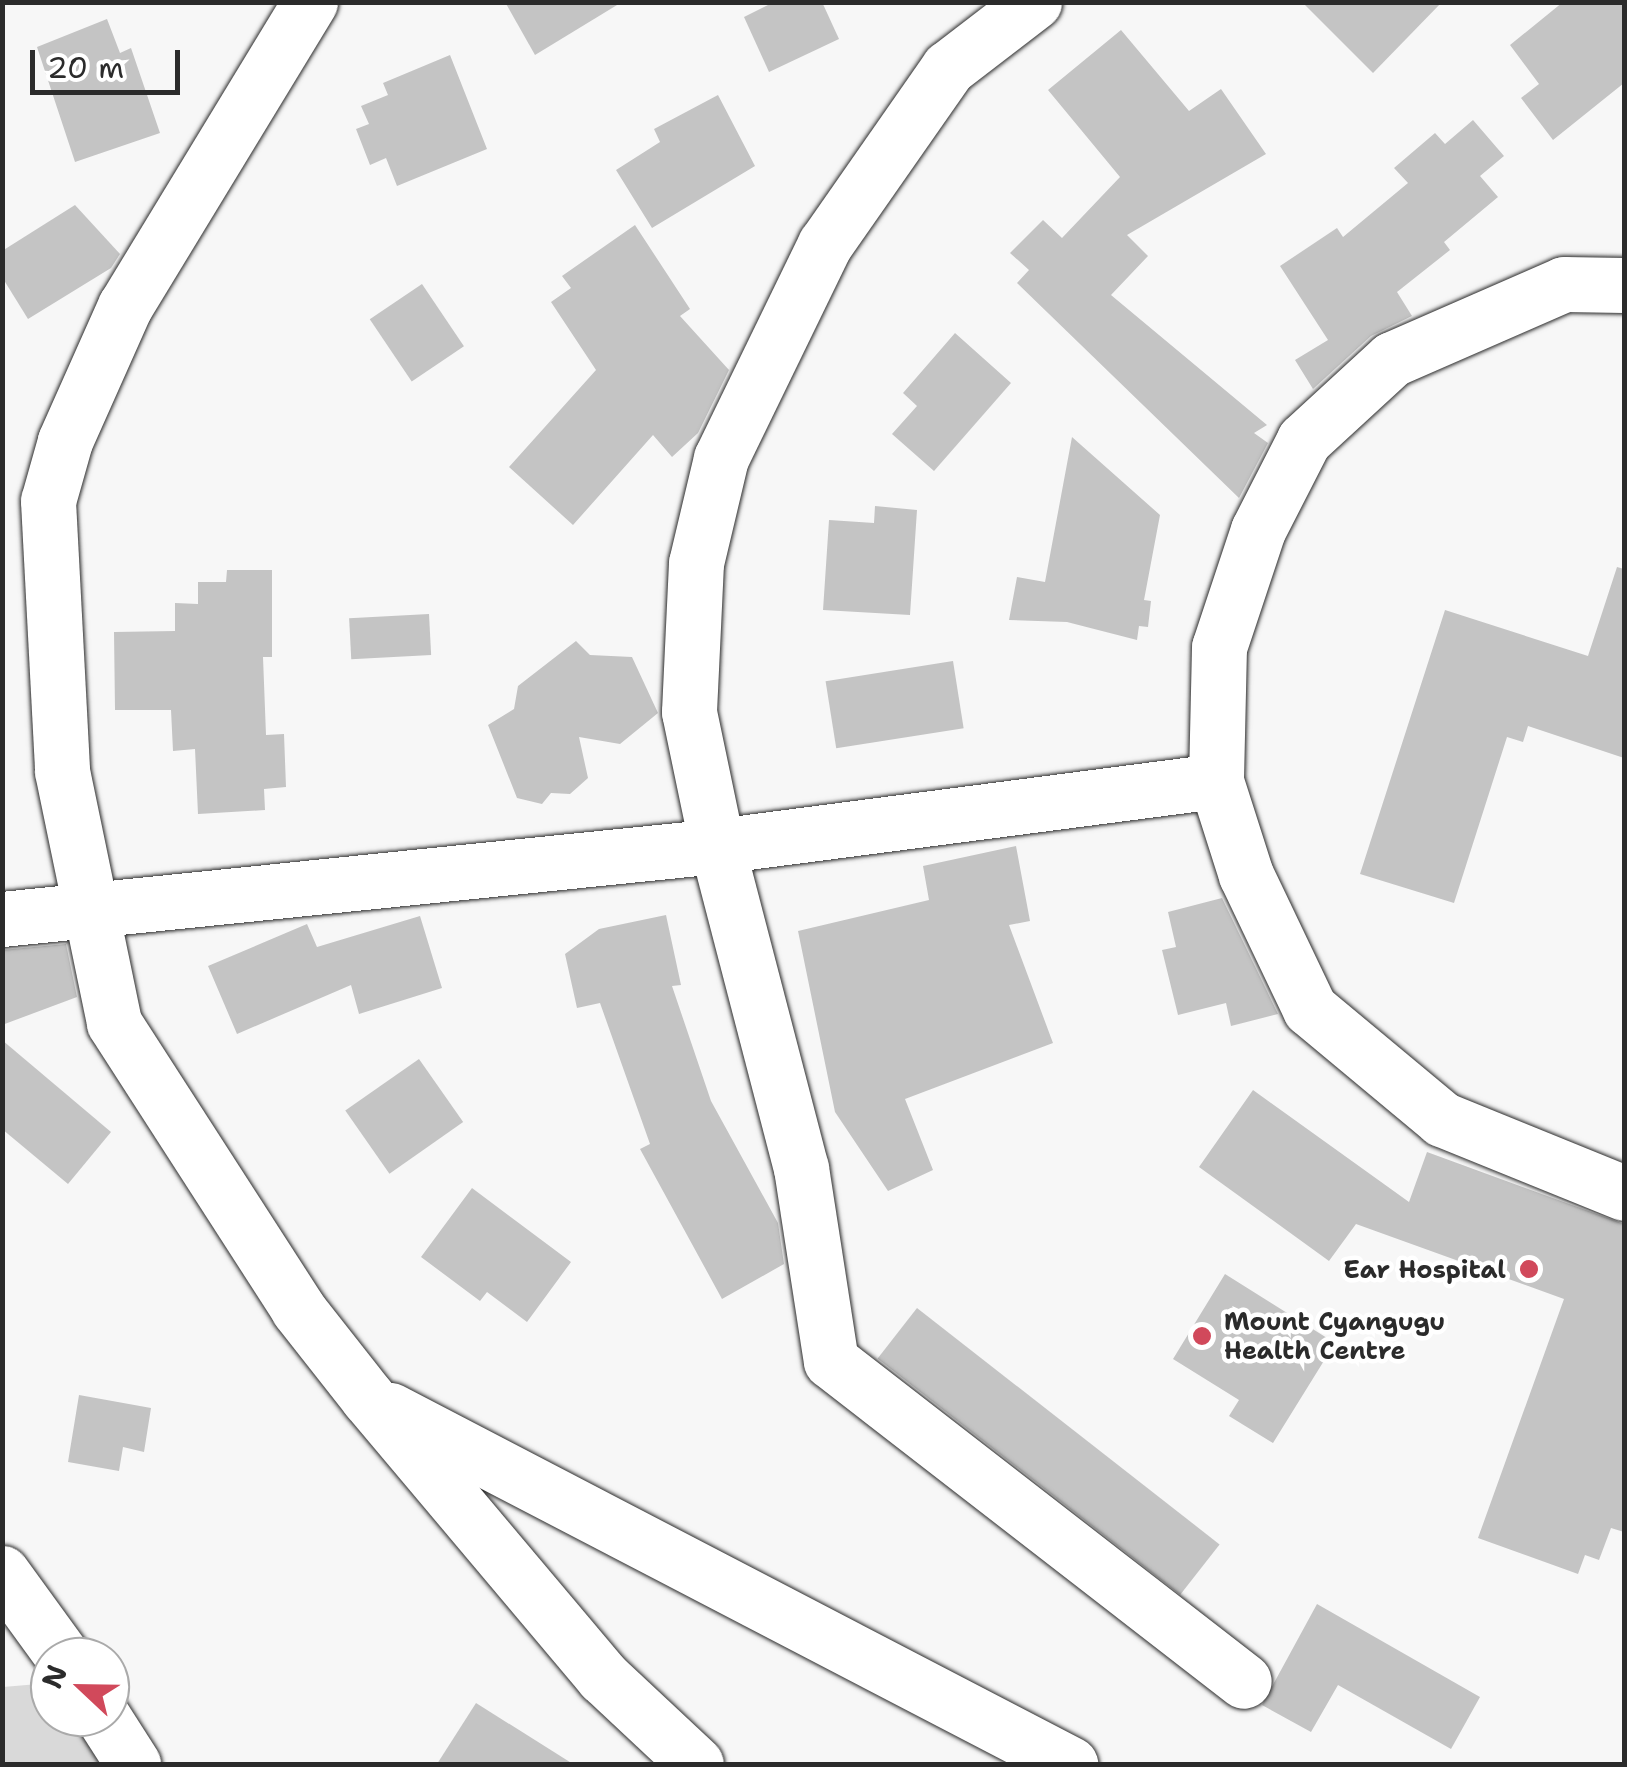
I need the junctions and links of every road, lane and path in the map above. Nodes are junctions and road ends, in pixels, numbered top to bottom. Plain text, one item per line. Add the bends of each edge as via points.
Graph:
1 (310, 2) edge
2 (1034, 2) edge
3 (1624, 286) edge
4 (1216, 781) junction
5 (717, 846) junction
6 (91, 908) junction
7 (2, 919) edge
8 (1624, 1193) edge
9 (368, 1398) junction
10 (2, 1573) edge
11 (48, 1637) edge
12 (1244, 1681) dead end
13 (116, 1737) edge
14 (133, 1764) edge
15 (696, 1764) edge
16 (1070, 1764) edge

1 - 6 street via 125,306 65,441 48,502 62,771
2 - 5 street via 948,68 825,244 721,458 696,563 689,712
3 - 4 street via 1564,284 1392,359 1304,440 1258,530 1218,646
4 - 5 street
4 - 8 street via 1246,875 1310,1010 1442,1119
5 - 6 street
5 - 12 street via 801,1168 831,1362
6 - 7 street
6 - 9 street via 114,1023 135,1062 298,1309
9 - 15 street via 603,1678
9 - 16 street
10 - 11 street
13 - 14 street

